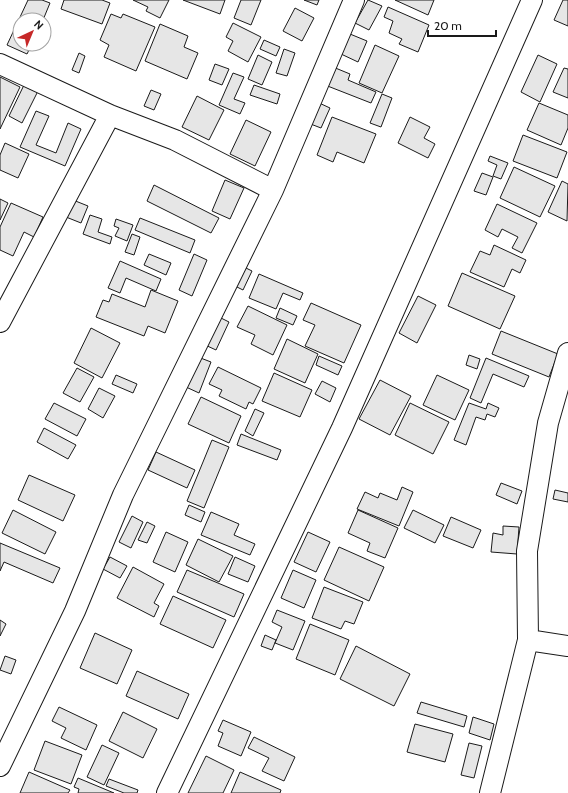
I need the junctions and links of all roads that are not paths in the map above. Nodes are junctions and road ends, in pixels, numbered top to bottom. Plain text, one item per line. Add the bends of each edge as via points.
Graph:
1 (354, 0) edge
2 (532, 0) edge
3 (0, 64) edge
4 (110, 115) junction
5 (273, 190) junction
6 (6, 296) edge
7 (0, 322) edge
8 (568, 353) edge
9 (528, 640) junction
10 (568, 646) edge
11 (0, 766) edge
12 (494, 792) edge
13 (167, 793) edge

1 - 5 street
2 - 13 street via 342,428
3 - 4 street
4 - 5 street via 175,140
4 - 6 street
5 - 11 street via 123,495 75,611
6 - 7 street
8 - 9 street via 548,423 527,551
9 - 10 street
9 - 12 street

